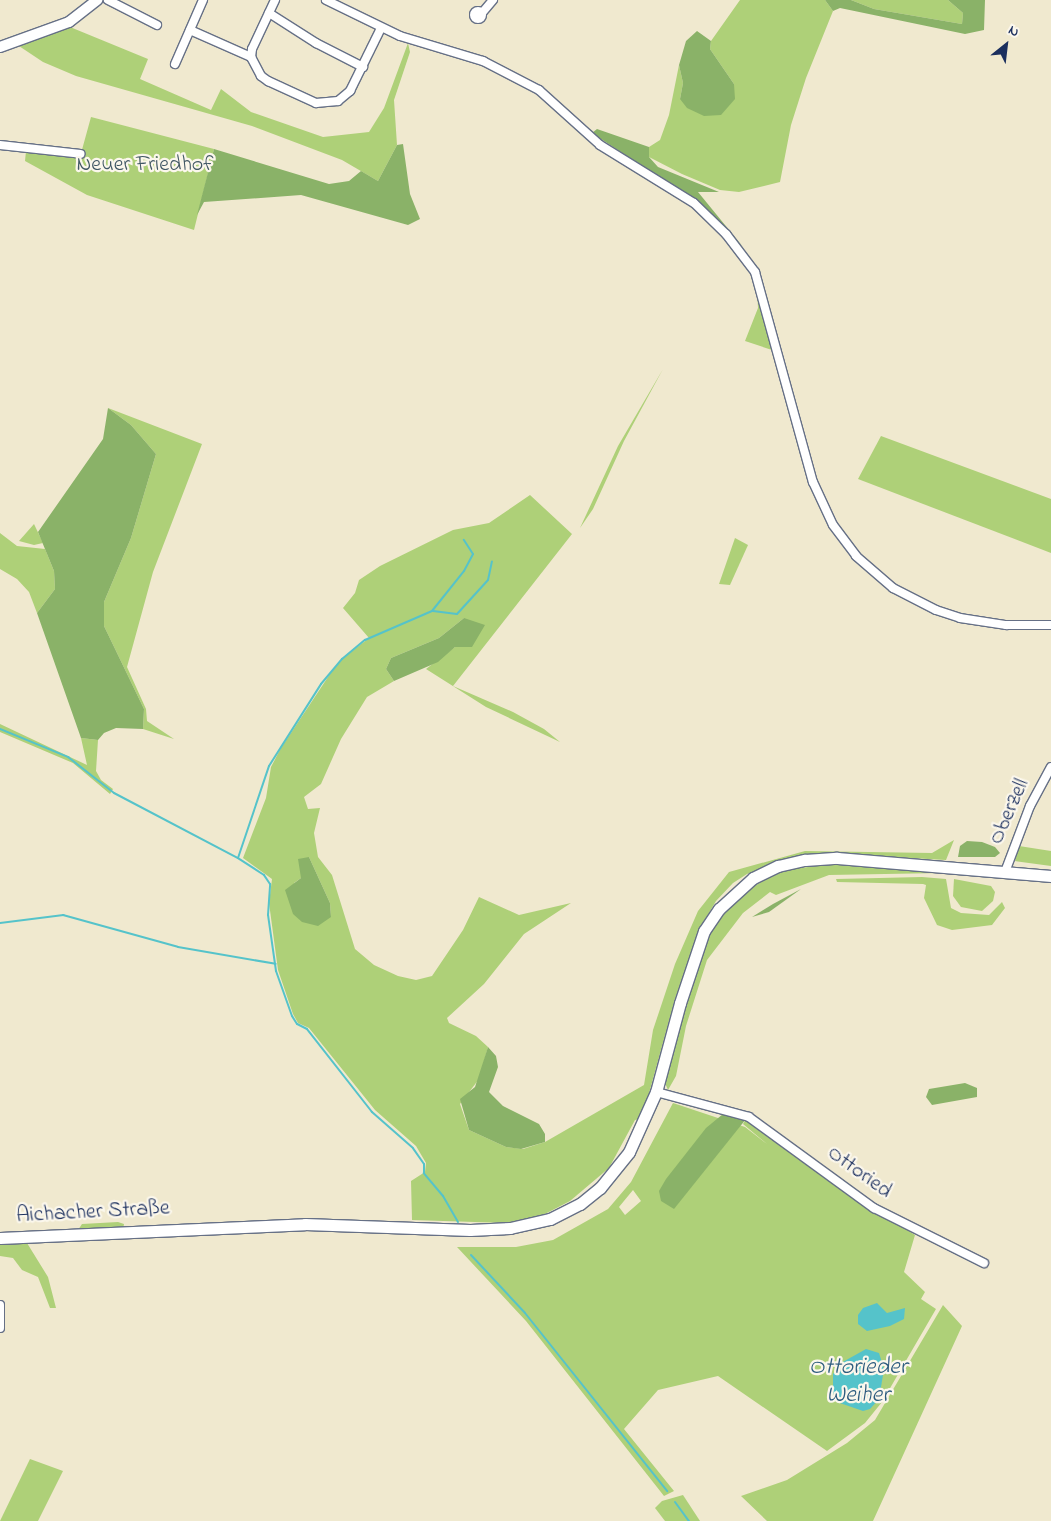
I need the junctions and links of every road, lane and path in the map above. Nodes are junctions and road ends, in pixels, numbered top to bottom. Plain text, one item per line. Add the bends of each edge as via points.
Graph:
1 (97, 0) edge
2 (108, 0) edge
3 (203, 0) edge
4 (275, 0) edge
5 (326, 0) edge
6 (493, 0) edge
7 (269, 13) junction
8 (482, 13) dead end
9 (157, 25) dead end
10 (381, 28) junction
11 (190, 30) junction
12 (0, 47) edge
13 (252, 57) junction
14 (175, 64) dead end
15 (363, 67) junction
16 (0, 145) edge
17 (81, 154) dead end
18 (1051, 625) edge
19 (1051, 768) edge
20 (1005, 872) junction
21 (1051, 876) edge
22 (656, 1092) junction
23 (0, 1238) edge
24 (984, 1263) dead end
25 (0, 1305) edge
26 (0, 1328) edge

1 - 12 main road via 69,22
2 - 9 street
3 - 11 street
4 - 7 street
5 - 10 street
6 - 8 street
7 - 13 street via 252,48
7 - 15 street via 316,43
10 - 15 street
10 - 18 street via 483,61 539,90 600,145 694,204 743,254 755,272 813,482 833,524 872,572 911,598 960,618 1006,625
11 - 13 street
11 - 14 street
13 - 15 street via 261,76 268,81 324,104 344,96
16 - 17 street
19 - 20 street, Oberzell via 1030,806
20 - 21 main road, Aichacher Straße
20 - 22 main road, Aichacher Straße via 837,858 796,862 753,878 724,903 704,931
22 - 23 main road, Aichacher Straße via 637,1139 618,1170 580,1204 550,1219 510,1228 470,1230 305,1224
22 - 24 street, Ottoried via 717,1107 763,1125 874,1208
25 - 26 street

